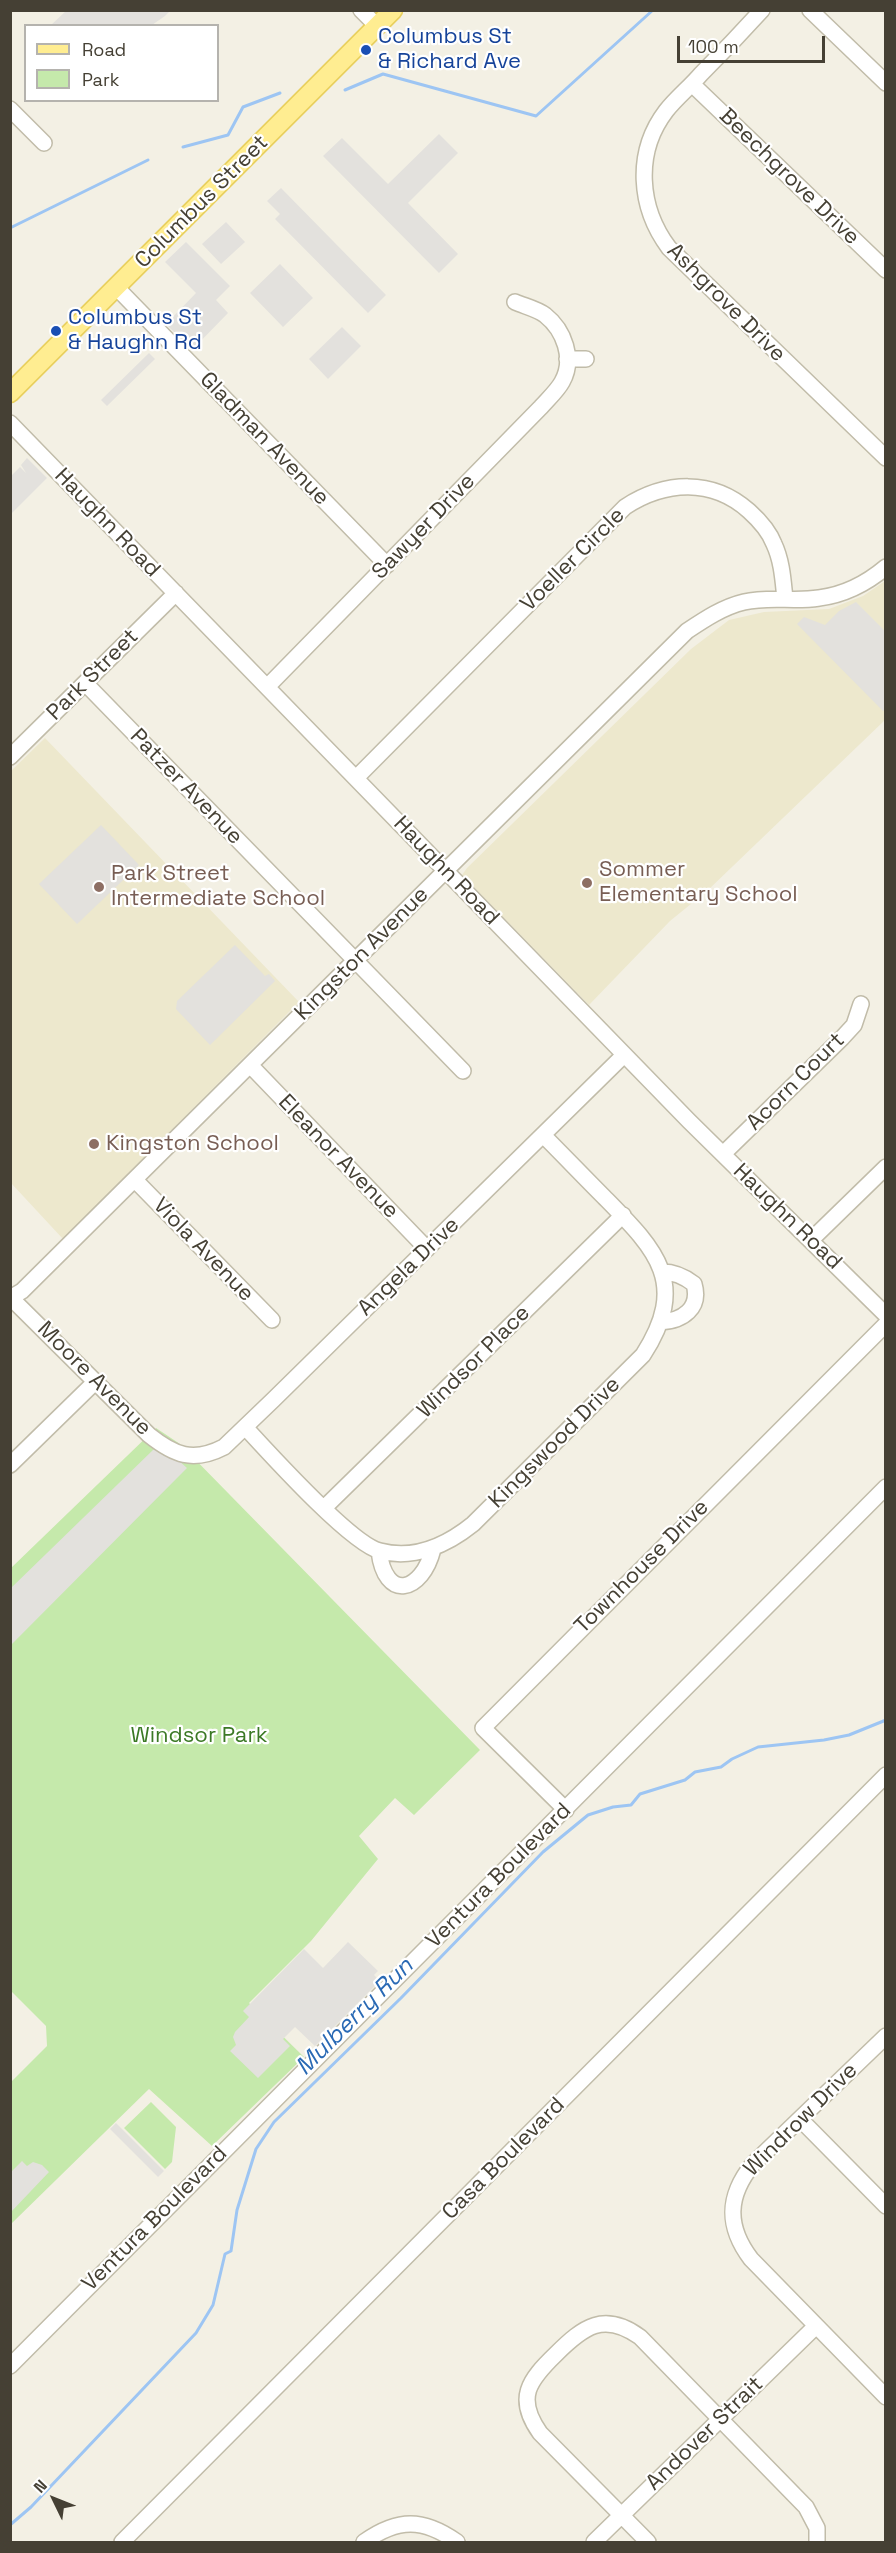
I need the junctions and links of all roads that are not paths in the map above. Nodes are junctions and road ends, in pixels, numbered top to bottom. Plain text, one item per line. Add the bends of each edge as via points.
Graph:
1 (361, 10) edge
2 (393, 10) edge
3 (762, 10) edge
4 (810, 10) edge
5 (376, 26) junction
6 (885, 83) edge
7 (692, 84) junction
8 (10, 109) edge
9 (44, 143) dead end
10 (885, 270) edge
11 (116, 287) junction
12 (515, 302) dead end
13 (586, 358) dead end
14 (567, 359) junction
15 (10, 393) edge
16 (10, 423) edge
17 (885, 458) edge
18 (387, 565) junction
19 (885, 567) edge
20 (176, 593) junction
21 (785, 598) junction
22 (86, 683) junction
23 (267, 687) junction
24 (10, 757) edge
25 (356, 778) junction
26 (446, 871) junction
27 (356, 961) junction
28 (861, 1004) dead end
29 (624, 1055) junction
30 (250, 1065) junction
31 (463, 1071) dead end
32 (543, 1135) junction
33 (723, 1154) junction
34 (885, 1167) edge
35 (135, 1180) junction
36 (622, 1215) junction
37 (811, 1240) junction
38 (427, 1249) junction
39 (662, 1272) junction
40 (11, 1298) edge
41 (885, 1315) edge
42 (272, 1320) dead end
43 (660, 1322) junction
44 (885, 1324) edge
45 (95, 1382) junction
46 (245, 1427) junction
47 (182, 1455) joint
48 (10, 1464) edge
49 (885, 1487) edge
50 (324, 1508) junction
51 (433, 1549) junction
52 (378, 1551) junction
53 (885, 1775) edge
54 (566, 1810) junction
55 (885, 2036) edge
56 (800, 2118) junction
57 (885, 2206) edge
58 (816, 2326) junction
59 (10, 2366) edge
60 (885, 2397) edge
61 (720, 2419) junction
62 (622, 2516) junction
63 (122, 2542) edge
64 (364, 2542) edge
65 (457, 2542) edge
66 (594, 2542) edge
67 (648, 2542) edge
68 (817, 2542) edge

1 - 5 street
2 - 5 main road, Columbus Street
3 - 7 street, Ashgrove Drive
4 - 6 street
5 - 11 main road, Columbus Street
7 - 10 street, Beechgrove Drive
7 - 17 street, Ashgrove Drive via 656,128 644,163 645,201 659,234 693,273
8 - 9 street
11 - 15 main road, Columbus Street
11 - 18 street, Gladman Avenue
12 - 14 street via 552,322 564,339
13 - 14 street
14 - 18 street, Sawyer Drive via 558,388
16 - 20 street, Haughn Road
18 - 23 street, Sawyer Drive
19 - 21 street, Kingston Avenue via 864,582 836,594
20 - 22 street, Park Street
20 - 23 street, Haughn Road
21 - 25 street, Voeller Circle via 775,545 765,528 738,501 692,486 652,492 626,507
21 - 26 street, Kingston Avenue via 728,606 687,632
22 - 24 street, Park Street
22 - 27 street, Patzer Avenue
23 - 25 street, Haughn Road
25 - 26 street, Haughn Road
26 - 27 street, Kingston Avenue
26 - 29 street, Haughn Road
27 - 30 street, Kingston Avenue
27 - 31 street, Patzer Avenue
28 - 33 street, Acorn Court via 854,1025
29 - 32 street, Angela Drive
29 - 33 street, Haughn Road
30 - 35 street, Kingston Avenue
30 - 38 street, Eleanor Avenue
32 - 36 street, Kingswood Drive
32 - 38 street, Angela Drive
33 - 37 street, Haughn Road
34 - 37 street
35 - 40 street, Kingston Avenue
35 - 42 street, Viola Avenue
36 - 39 street, Kingswood Drive via 646,1240
36 - 50 street, Windsor Place
37 - 41 street, Haughn Road
38 - 46 street, Angela Drive
39 - 43 street, Kingswood Drive via 664,1302
39 - 43 street via 694,1284 696,1298 684,1316
40 - 45 street, Moore Avenue
43 - 51 street, Kingswood Drive via 654,1339 630,1369 473,1524
44 - 54 street, Townhouse Drive via 483,1728
45 - 47 street, Moore Avenue via 149,1435
45 - 48 street
46 - 47 street, Angela Drive via 215,1452
46 - 50 street
49 - 54 street, Ventura Boulevard
50 - 52 street via 344,1528
51 - 52 street, Kingswood Drive
51 - 52 street via 424,1573 408,1586 391,1580
53 - 63 street, Casa Boulevard
54 - 59 street, Ventura Boulevard
55 - 56 street, Windrow Drive
56 - 57 street
56 - 58 street, Windrow Drive via 742,2177 732,2211 741,2246
58 - 60 street, Windrow Drive
58 - 61 street, Andover Strait
61 - 62 street, Andover Strait
61 - 62 street via 640,2337 620,2326 586,2328 539,2371 528,2390 533,2423
61 - 68 street via 806,2508 817,2528
62 - 66 street, Andover Strait
62 - 67 street
64 - 65 street via 393,2526 411,2524 429,2526

